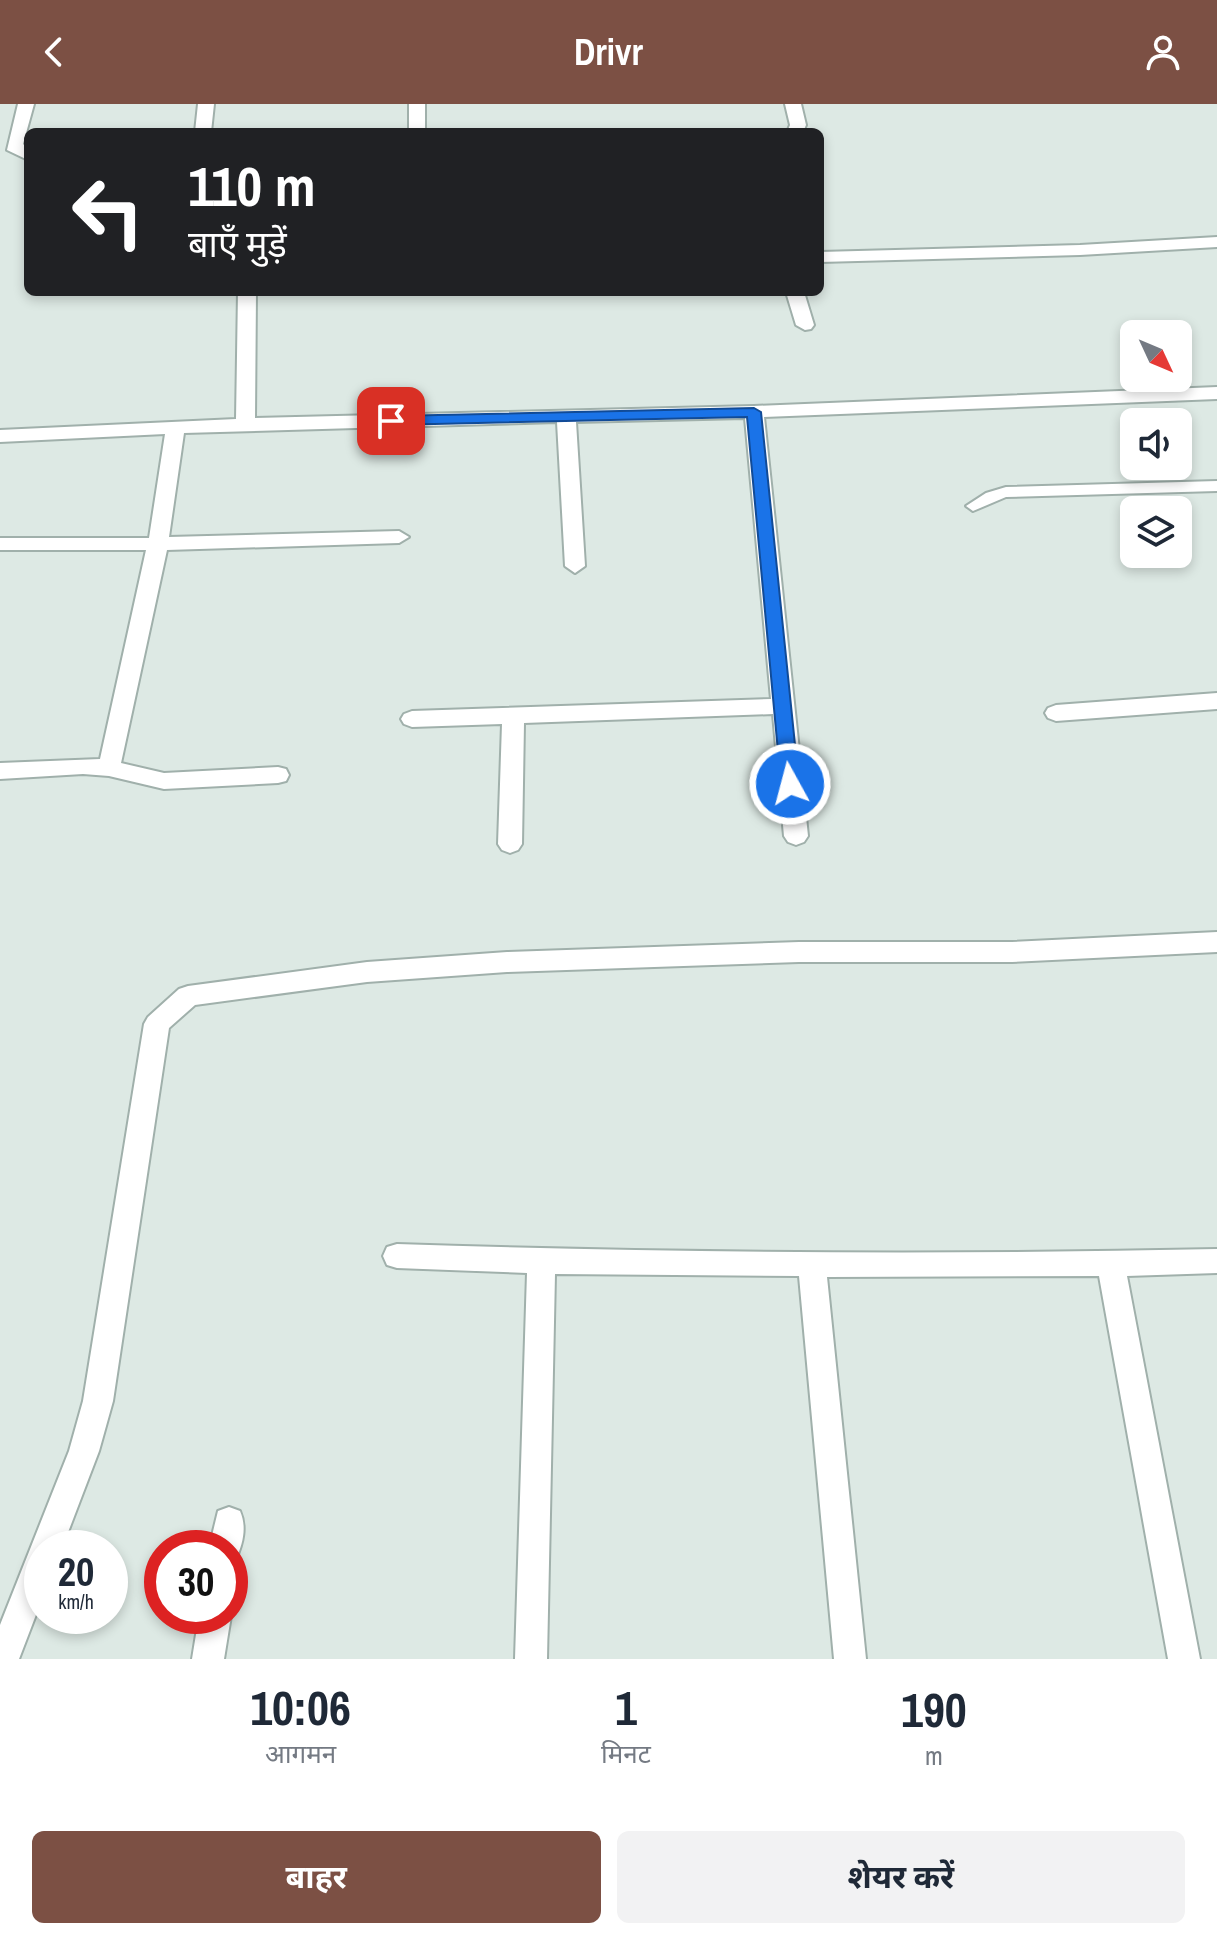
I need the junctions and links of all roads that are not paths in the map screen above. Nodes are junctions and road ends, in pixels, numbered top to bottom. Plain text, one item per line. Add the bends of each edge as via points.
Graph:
1 (26, 104) edge
2 (206, 104) edge
3 (417, 104) edge
4 (793, 104) edge
5 (203, 128) edge
6 (417, 128) edge
7 (797, 128) edge
8 (24, 153) edge
9 (1217, 242) edge
10 (824, 257) edge
11 (247, 296) edge
12 (796, 296) edge
13 (805, 325) dead end
14 (1217, 393) edge
15 (754, 412) junction
16 (566, 417) junction
17 (245, 424) junction
18 (175, 428) junction
19 (0, 436) edge
20 (1217, 486) edge
21 (973, 506) dead end
22 (399, 537) dead end
23 (0, 544) edge
24 (158, 544) junction
25 (575, 566) dead end
26 (1217, 701) edge
27 (781, 706) junction
28 (1056, 713) dead end
29 (513, 717) junction
30 (412, 719) dead end
31 (109, 768) junction
32 (0, 771) edge
33 (278, 775) dead end
34 (796, 836) dead end
35 (510, 844) dead end
36 (1217, 942) edge
37 (397, 1256) dead end
38 (541, 1261) junction
39 (1217, 1261) edge
40 (812, 1264) junction
41 (1111, 1265) junction
42 (53, 1530) edge
43 (24, 1601) edge
44 (212, 1634) edge
45 (3, 1652) edge
46 (208, 1659) edge
47 (531, 1659) edge
48 (850, 1659) edge
49 (1184, 1659) edge

1 - 8 street via 15,144 15,150
2 - 5 street
3 - 6 street
4 - 7 street
9 - 10 street
11 - 17 street
12 - 13 street
14 - 15 street
15 - 16 street
15 - 27 street
16 - 17 street
16 - 25 street
17 - 18 street
18 - 19 street
18 - 24 street
20 - 21 lane via 1006,492
22 - 24 street
23 - 24 street
24 - 31 street
26 - 28 street
27 - 29 street
27 - 34 street
29 - 30 street
29 - 35 street
31 - 32 street
31 - 33 street via 164,781
36 - 42 street via 1012,952 799,952 507,962 367,972 188,996 157,1024 98,1401
37 - 38 street
38 - 40 street
38 - 47 street
39 - 41 street
40 - 41 street
40 - 48 street
41 - 49 street
43 - 45 street
44 - 46 street

